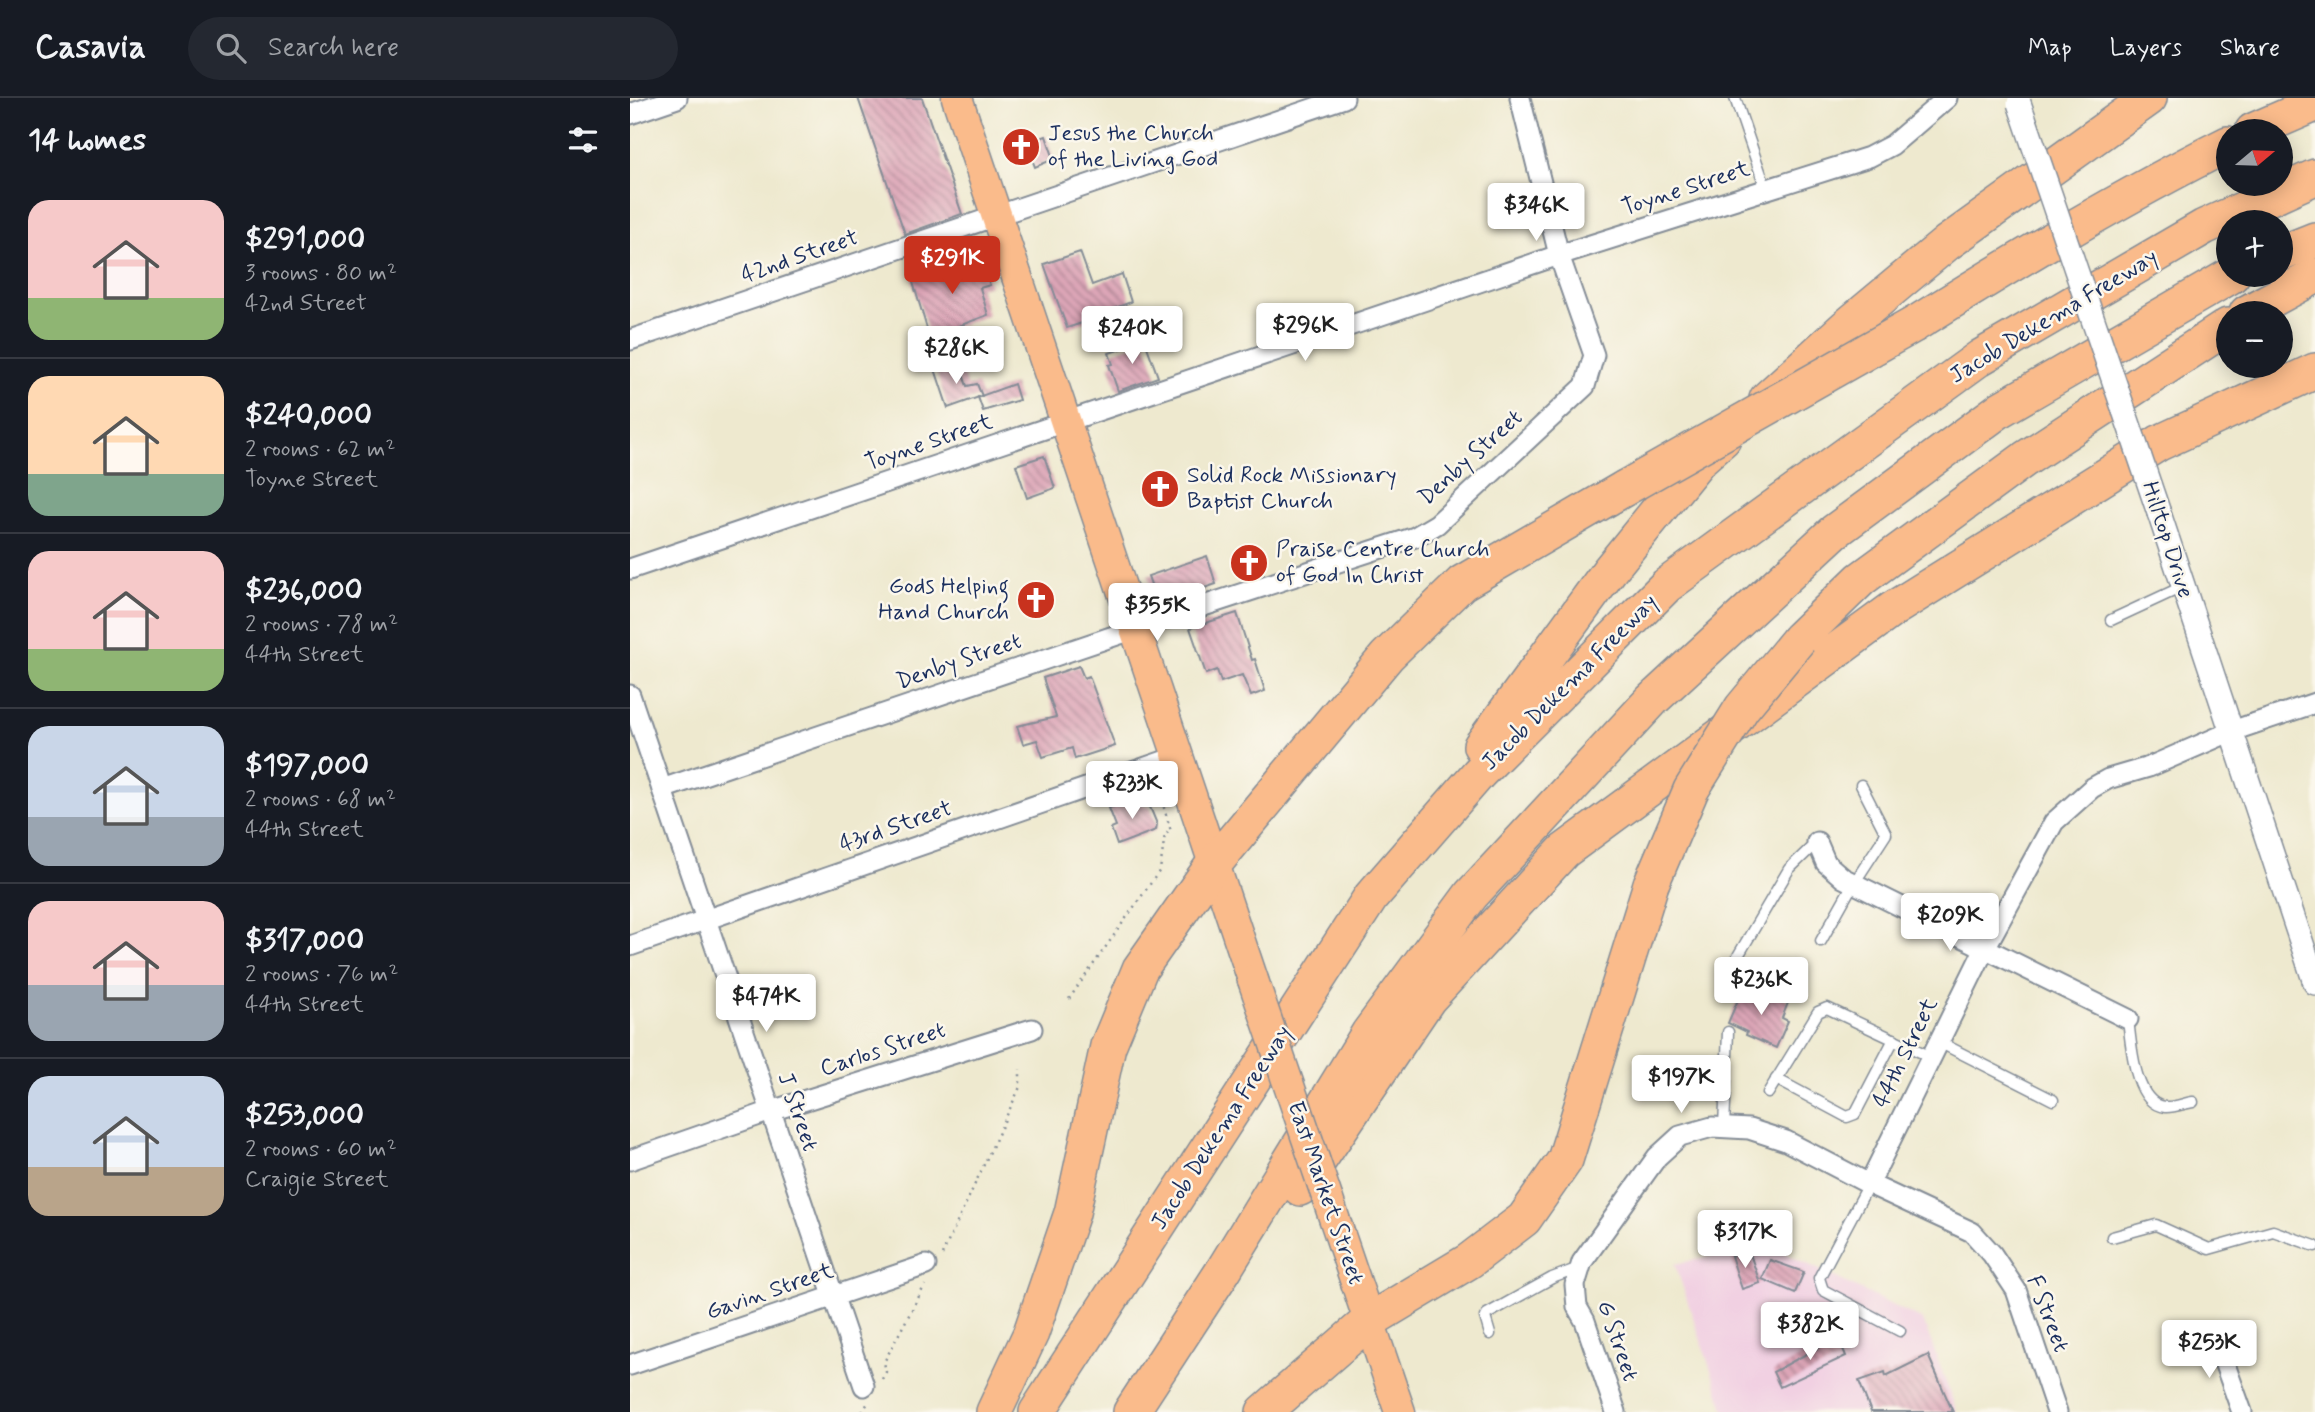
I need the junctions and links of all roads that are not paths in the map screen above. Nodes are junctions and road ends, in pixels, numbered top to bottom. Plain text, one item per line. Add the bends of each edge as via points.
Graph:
1 (677, 98) edge
2 (957, 98) edge
3 (1344, 98) edge
4 (1520, 98) edge
5 (1735, 98) edge
6 (1947, 98) edge
7 (2149, 98) edge
8 (2156, 98) edge
9 (2018, 100) edge
10 (2315, 104) edge
11 (630, 114) edge
12 (2281, 119) edge
13 (2101, 134) junction
14 (2216, 151) edge
15 (2315, 177) edge
16 (1766, 189) junction
17 (997, 217) junction
18 (2315, 240) edge
19 (2293, 249) edge
20 (1559, 255) junction
21 (2315, 276) edge
22 (2216, 284) edge
23 (2269, 301) edge
24 (2216, 334) edge
25 (630, 340) edge
26 (2315, 371) edge
27 (2315, 389) edge
28 (2245, 403) junction
29 (1067, 422) junction
30 (630, 569) edge
31 (2182, 587) junction
32 (2111, 620) dead end
33 (1135, 629) junction
34 (630, 695) edge
35 (2315, 703) edge
36 (2232, 731) junction
37 (1165, 760) junction
38 (1861, 785) dead end
39 (662, 789) junction
40 (1817, 842) joint
41 (1213, 865) junction
42 (1855, 884) junction
43 (1371, 897) junction
44 (706, 919) junction
45 (1821, 941) dead end
46 (630, 946) edge
47 (1985, 948) junction
48 (1735, 961) dead end
49 (2315, 983) edge
50 (2128, 1019) joint
51 (1032, 1029) dead end
52 (1728, 1032) dead end
53 (1894, 1039) junction
54 (1935, 1050) junction
55 (1776, 1079) junction
56 (1768, 1093) dead end
57 (2053, 1100) dead end
58 (2193, 1102) dead end
59 (771, 1111) junction
60 (1724, 1127) junction
61 (630, 1160) edge
62 (1869, 1184) junction
63 (2112, 1237) dead end
64 (2315, 1247) edge
65 (931, 1267) road end
66 (1577, 1276) junction
67 (834, 1296) junction
68 (1369, 1321) junction
69 (1900, 1331) dead end
70 (1490, 1334) dead end
71 (2214, 1334) dead end
72 (630, 1365) edge
73 (864, 1386) dead end
74 (994, 1412) edge
75 (1037, 1412) edge
76 (1134, 1412) edge
77 (1264, 1412) edge
78 (1400, 1412) edge
79 (1616, 1412) edge
80 (2057, 1412) edge
81 (2242, 1412) edge

1 - 11 street
2 - 17 main road, East Market Street
3 - 17 street, 42nd Street
4 - 20 street
5 - 16 lane
6 - 16 street, Toyne Street via 1892,145
7 - 13 highway
8 - 13 highway
9 - 31 street, Hilltop Drive, bridge
10 - 12 highway
13 - 43 highway via 1947,243 1699,460 1609,571
14 - 41 highway, bridge via 1462,583 1387,656
15 - 43 highway, Jacob Dekema Freeway via 2204,227 1981,356 1667,585 1479,773
16 - 20 street, Toyne Street
17 - 25 street, 42nd Street
17 - 29 main road, East Market Street
18 - 19 highway
20 - 29 street, Toyne Street
20 - 33 street, Denby Street via 1594,355 1585,386 1437,524 1415,537
21 - 23 highway
22 - 76 highway via 1992,415 1834,532 1653,700 1471,895 1369,1033
24 - 68 highway, bridge via 2025,459 1861,579 1799,639 1742,708 1691,790 1651,884 1565,1160 1524,1219 1469,1261
26 - 28 highway
27 - 28 highway
28 - 76 highway via 2159,443 1894,608 1564,851 1428,999 1248,1265
29 - 30 street, Toyne Street
29 - 33 main road, East Market Street
31 - 32 lane
31 - 36 street, Hilltop Drive
33 - 37 main road, East Market Street
33 - 39 street, Denby Street
34 - 39 street, J Street
35 - 36 street, 44th Street
36 - 47 street, 44th Street via 2149,767 2108,779 2054,822
36 - 49 street, Hilltop Drive
37 - 41 main road, East Market Street
37 - 44 street, 43rd Street
38 - 42 lane via 1885,834
39 - 44 street, J Street
40 - 42 street via 1826,863
40 - 48 lane via 1789,869
41 - 68 main road, East Market Street, bridge
41 - 74 highway via 1140,969 1108,1046 1072,1213 1031,1333
42 - 45 lane
42 - 47 street
43 - 75 highway, Jacob Dekema Freeway
44 - 46 street, 43rd Street
44 - 59 street, J Street
47 - 50 street
47 - 54 street, 44th Street
50 - 58 lane via 2143,1094 2165,1107
51 - 59 street, Carlos Street
52 - 60 lane
53 - 54 lane
53 - 55 lane via 1827,1008 1818,1012
53 - 55 lane via 1855,1114 1847,1118
54 - 57 lane
54 - 62 street, 44th Street
55 - 56 lane
59 - 61 street, Carlos Street
59 - 67 street, J Street
60 - 62 street via 1786,1140
60 - 66 street via 1680,1136 1657,1157 1582,1262
62 - 69 lane via 1819,1284
62 - 80 street, F Street via 1972,1232 1992,1254 2016,1290
63 - 64 lane via 2156,1225 2208,1249 2273,1231
65 - 67 street, Gavin Street
66 - 70 lane via 1552,1278 1487,1314
66 - 79 street, G Street via 1577,1307
67 - 72 street, Gavin Street
67 - 73 street, J Street
68 - 77 highway
68 - 78 main road, East Market Street
71 - 81 street

